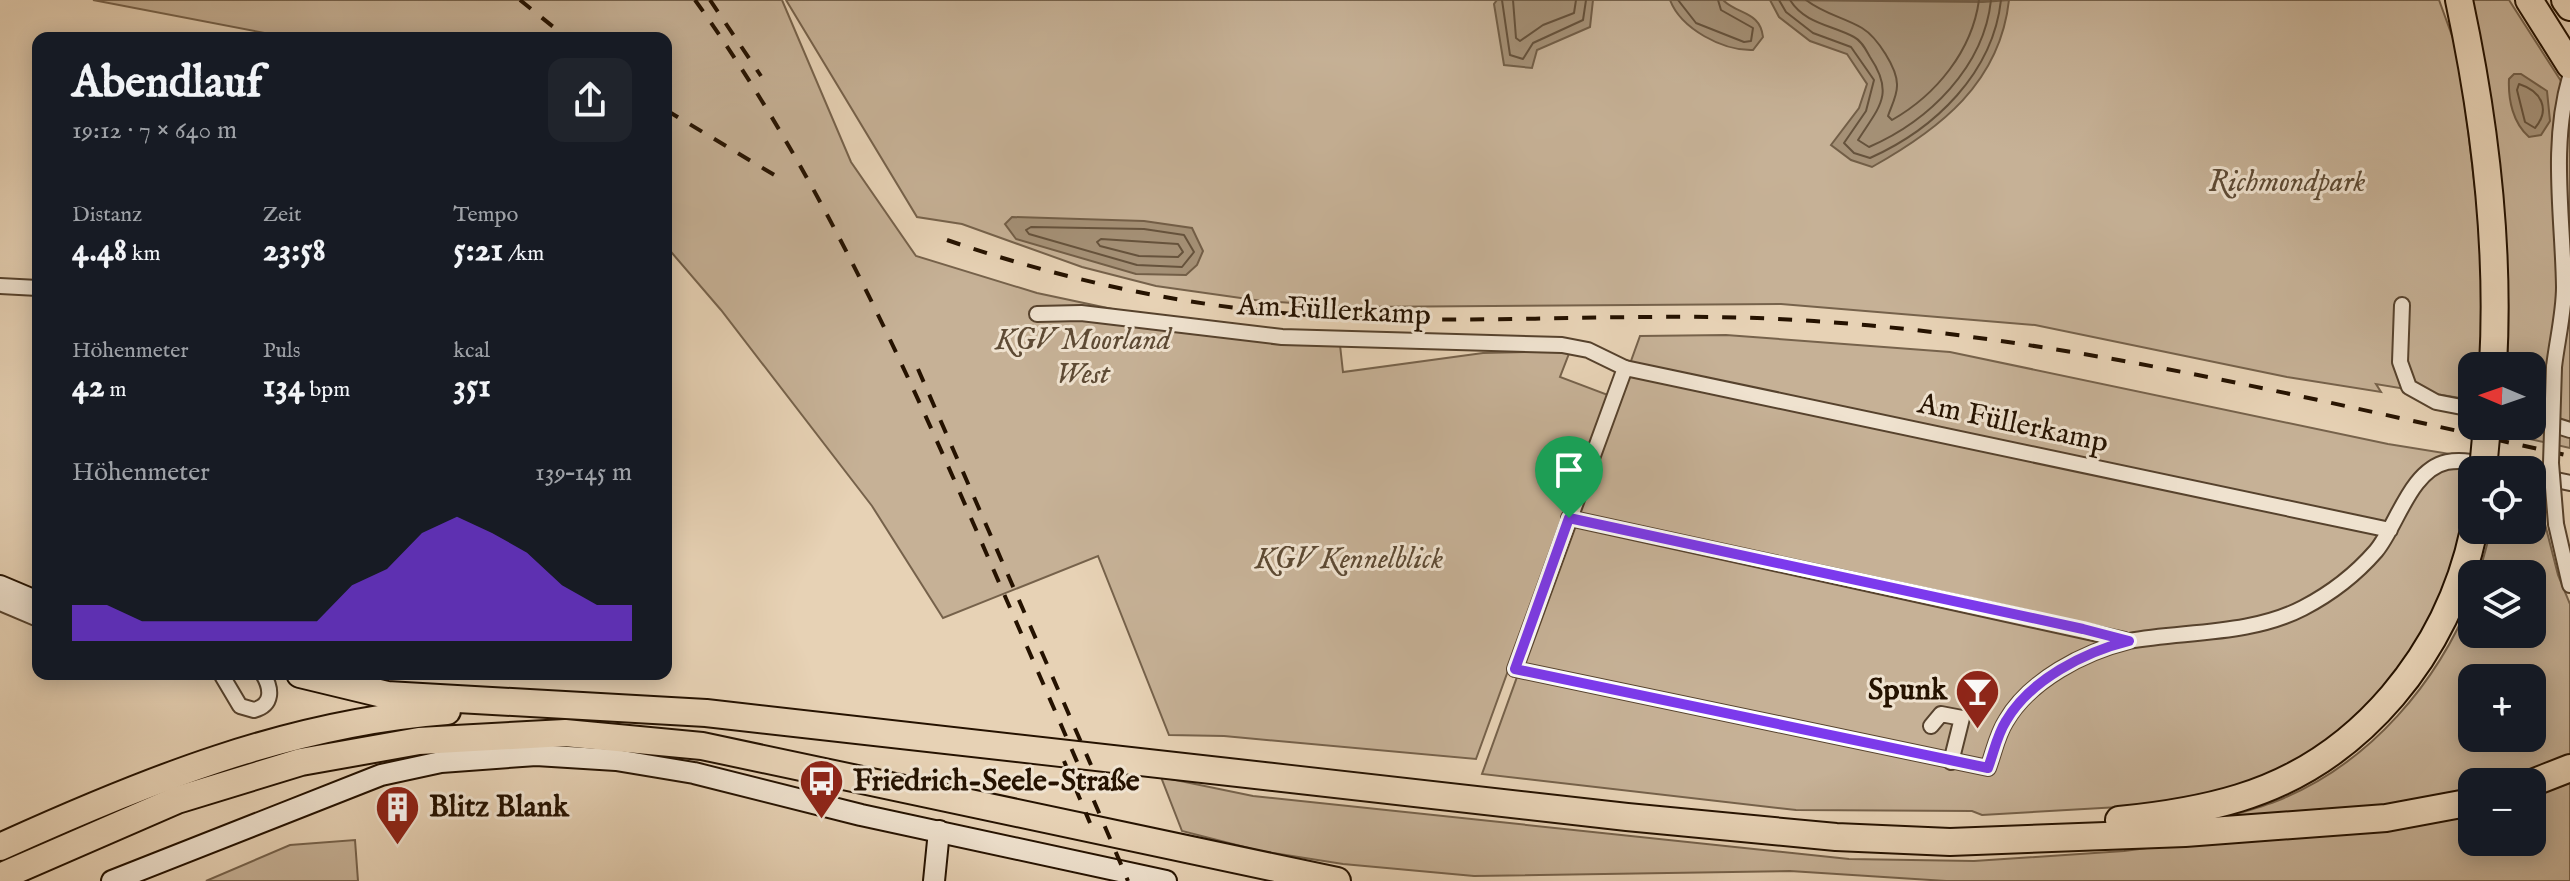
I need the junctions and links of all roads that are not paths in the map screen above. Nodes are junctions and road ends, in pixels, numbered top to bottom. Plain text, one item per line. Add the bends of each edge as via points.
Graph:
1 (2459, 0) edge
2 (2529, 0) edge
3 (2565, 0) edge
4 (2570, 7) edge
5 (2565, 57) edge
6 (2570, 77) edge
7 (0, 286) edge
8 (32, 288) edge
9 (2567, 291) edge
10 (2402, 305) dead end
11 (1037, 314) dead end
12 (2494, 352) edge
13 (1625, 368) junction
14 (2458, 406) edge
15 (2546, 422) edge
16 (2570, 430) edge
17 (2458, 461) edge
18 (2546, 478) edge
19 (2570, 483) edge
20 (1569, 518) junction
21 (2390, 530) junction
22 (2470, 544) edge
23 (2570, 585) edge
24 (0, 586) edge
25 (32, 599) edge
26 (0, 603) edge
27 (32, 616) edge
28 (2129, 641) junction
29 (225, 680) edge
30 (266, 680) edge
31 (325, 680) edge
32 (618, 706) junction
33 (1931, 726) dead end
34 (1951, 762) junction
35 (2570, 768) edge
36 (2546, 777) edge
37 (2458, 805) edge
38 (939, 831) junction
39 (1873, 839) junction
40 (0, 847) edge
41 (0, 877) edge
42 (112, 881) edge
43 (934, 881) edge
44 (1166, 881) edge
45 (1337, 881) edge

1 - 12 highway via 2481,114 2491,206
2 - 5 highway
3 - 4 highway
6 - 9 street via 2561,115 2557,181
7 - 8 street
9 - 23 street, bridge via 2554,367 2551,463 2556,524
10 - 14 street via 2400,362 2409,387 2436,402
11 - 13 street, Am Füllerkamp via 1081,313 1282,337 1562,345 1588,350
13 - 20 street
13 - 21 street, Am Füllerkamp
15 - 16 street
17 - 21 street via 2445,462 2426,474
18 - 19 street
20 - 28 street
20 - 34 street via 1515,669
21 - 28 street via 2350,576 2322,598 2281,618
22 - 39 highway via 2448,613 2404,682 2346,741 2278,783 2201,809 2146,817
24 - 25 street
26 - 27 street
28 - 34 street via 2088,654 2034,690 2007,719 1988,768
29 - 30 street via 240,706 254,710 270,697
31 - 32 highway via 387,695
32 - 39 highway via 1642,819
32 - 40 highway via 442,711 305,734 175,772
33 - 34 street via 1941,714 1962,718
35 - 36 highway
37 - 39 highway via 2386,818 2185,833 1950,842
38 - 42 street via 642,765 562,756 488,757 418,766 345,787
38 - 43 street
38 - 44 street
41 - 45 highway via 164,805 301,762 419,741 552,733 702,746

